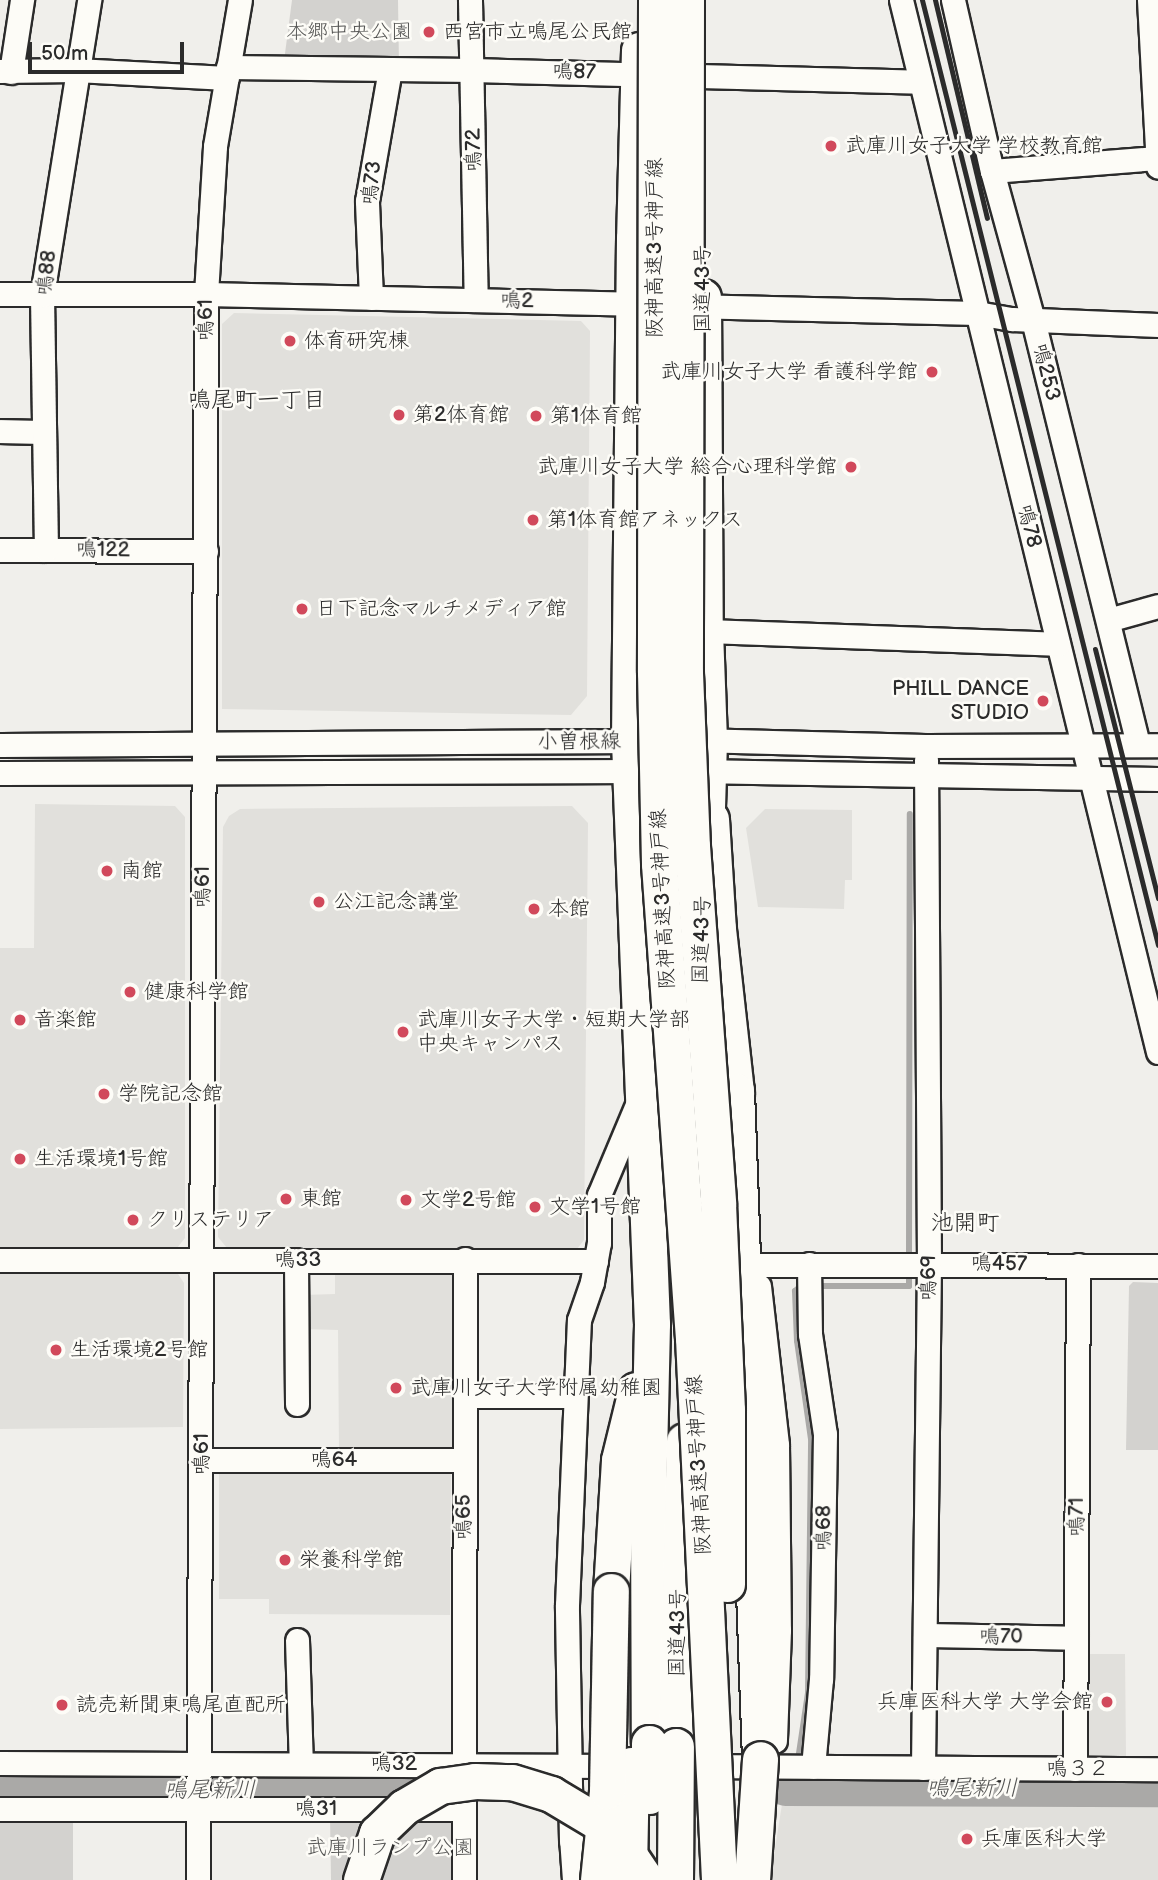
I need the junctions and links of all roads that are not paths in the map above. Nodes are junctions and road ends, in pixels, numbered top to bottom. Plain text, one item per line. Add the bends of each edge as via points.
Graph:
1 (22, 0) edge
2 (89, 0) edge
3 (240, 0) edge
4 (470, 0) edge
5 (640, 0) edge
6 (656, 0) edge
7 (686, 0) edge
8 (702, 0) edge
9 (901, 0) edge
10 (953, 0) edge
11 (1149, 0) edge
12 (390, 69) junction
13 (76, 70) junction
14 (473, 70) junction
15 (6, 71) edge
16 (227, 73) junction
17 (639, 75) junction
18 (702, 76) junction
19 (920, 82) junction
20 (1157, 158) edge
21 (1158, 167) edge
22 (992, 171) junction
23 (0, 294) edge
24 (206, 294) junction
25 (43, 295) junction
26 (371, 298) junction
27 (476, 300) junction
28 (634, 303) junction
29 (703, 306) junction
30 (977, 313) junction
31 (1034, 320) junction
32 (1158, 324) edge
33 (0, 431) edge
34 (42, 432) junction
35 (0, 550) edge
36 (46, 550) junction
37 (206, 551) junction
38 (1158, 606) edge
39 (1108, 620) junction
40 (705, 631) junction
41 (1058, 644) junction
42 (205, 744) junction
43 (0, 745) edge
44 (1148, 745) edge
45 (926, 746) junction
46 (1083, 746) junction
47 (630, 756) junction
48 (709, 756) junction
49 (0, 773) edge
50 (204, 774) junction
51 (926, 775) junction
52 (1091, 778) junction
53 (1157, 784) edge
54 (1158, 1052) edge
55 (642, 1093) junction
56 (465, 1259) junction
57 (0, 1260) edge
58 (200, 1260) junction
59 (296, 1260) junction
60 (596, 1261) junction
61 (915, 1264) junction
62 (757, 1265) junction
63 (1078, 1265) junction
64 (1158, 1266) edge
65 (810, 1278) junction
66 (652, 1324) junction
67 (465, 1396) junction
68 (575, 1396) junction
69 (297, 1404) dead end
70 (685, 1423) junction
71 (202, 1460) junction
72 (465, 1460) junction
73 (925, 1635) junction
74 (1076, 1638) junction
75 (298, 1640) dead end
76 (652, 1744) junction
77 (0, 1763) edge
78 (301, 1764) junction
79 (794, 1767) junction
80 (923, 1768) junction
81 (464, 1769) junction
82 (1075, 1769) junction
83 (1158, 1769) edge
84 (200, 1770) junction
85 (569, 1771) junction
86 (199, 1807) junction
87 (464, 1808) junction
88 (0, 1809) edge
89 (198, 1880) edge
90 (361, 1880) edge
91 (464, 1880) edge
92 (574, 1880) edge
93 (598, 1880) edge
94 (629, 1880) edge
95 (648, 1880) edge
96 (675, 1880) edge
97 (694, 1880) edge
98 (719, 1880) edge
99 (729, 1880) edge
100 (752, 1880) edge

1 - 15 street
2 - 13 street, 鳴88
3 - 16 street, 鳴61
4 - 14 street, 鳴72
5 - 17 highway
6 - 98 highway, 阪神高速3号神戸線, bridge via 659,864 693,1338
7 - 99 highway, 阪神高速3号神戸線, bridge via 685,673 727,1410
8 - 18 highway, 国道43号
9 - 19 street, 鳴78
10 - 22 street, 鳴253
11 - 20 street
12 - 14 street, 鳴87
12 - 16 street, 鳴87
12 - 26 street, 鳴73 via 367,201
13 - 15 street, 鳴87
13 - 16 street, 鳴87
13 - 25 street, 鳴88
14 - 17 street, 鳴87
14 - 27 street, 鳴72
16 - 24 street, 鳴61 via 215,146
17 - 18 street, 鳴87
17 - 28 highway
18 - 19 street, 鳴87
18 - 29 highway, 国道43号
19 - 30 street, 鳴78
20 - 21 street
20 - 22 street
22 - 31 street, 鳴253
23 - 25 street, 鳴2
24 - 25 street, 鳴2
24 - 26 street, 鳴2
24 - 37 street, 鳴61
25 - 34 street, 鳴88
26 - 27 street, 鳴2
27 - 28 street, 鳴2
28 - 29 street, 鳴2
28 - 47 highway
29 - 30 street, 鳴2
29 - 40 highway, 国道43号
30 - 31 street, 鳴2
30 - 41 street, 鳴78
31 - 32 street, 鳴2
31 - 39 street, 鳴253
33 - 34 street
34 - 36 street, 鳴88
35 - 36 street, 鳴122
36 - 37 street, 鳴122
37 - 42 street, 鳴61
38 - 39 street
39 - 44 street, 鳴253
40 - 41 street
40 - 48 highway, 国道43号
41 - 46 street, 鳴78
42 - 43 street, 小曽根線
42 - 47 street, 小曽根線
42 - 50 street, 鳴61
44 - 46 street, 小曽根線
45 - 46 street, 小曽根線
45 - 48 street, 小曽根線
45 - 51 street, 鳴69
46 - 52 street, 鳴78
47 - 48 street, 小曽根線
47 - 48 street, 小曽根線
47 - 50 street, 小曽根線
47 - 55 highway
48 - 51 street, 小曽根線
48 - 62 street via 745,1066
48 - 70 highway, 国道43号
48 - 100 highway, bridge via 718,929 736,1091 760,1759
49 - 50 street, 小曽根線
50 - 58 street, 鳴61
51 - 52 street, 小曽根線
51 - 61 street, 鳴69
52 - 53 street, 小曽根線
52 - 54 street, 鳴78
55 - 60 street via 598,1195
55 - 66 highway
56 - 59 street, 鳴33
56 - 60 street, 鳴33
56 - 67 street, 鳴65
57 - 58 street, 鳴33
58 - 59 street, 鳴33
58 - 71 street, 鳴61
59 - 69 street
60 - 68 street via 579,1320
61 - 63 street, 鳴457
61 - 65 street, 鳴457
61 - 73 street, 鳴69
62 - 65 street, 鳴457
62 - 79 street via 777,1445 779,1630
63 - 64 street, 鳴457
63 - 74 street, 鳴71
65 - 79 street, 鳴68 via 810,1334 825,1434 821,1679
66 - 76 highway via 648,1502 636,1623
66 - 93 highway, bridge via 619,1460 608,1769
67 - 68 street
67 - 72 street, 鳴65
68 - 85 street via 567,1605
70 - 76 highway, 国道43号
70 - 97 highway via 695,1746
71 - 72 street, 鳴64
71 - 84 street, 鳴61
72 - 81 street, 鳴65
73 - 74 street, 鳴70
73 - 80 street, 鳴69
74 - 82 street, 鳴71
75 - 78 street
76 - 94 highway, bridge
76 - 95 highway, 国道43号, bridge
76 - 96 highway, 国道43号, bridge
77 - 84 street, 鳴32
78 - 81 street, 鳴32
78 - 84 street, 鳴32
79 - 80 street, 鳴３２
79 - 85 street, 鳴32
80 - 82 street, 鳴３２
81 - 85 street, 鳴32
81 - 87 street, 鳴65
82 - 83 street, 鳴３２
84 - 86 street, 鳴61
85 - 92 street
86 - 87 street, 鳴31
86 - 88 street, 鳴31
86 - 89 street
87 - 91 street
90 - 95 highway, bridge via 377,1833 404,1807 440,1786 475,1781 513,1782 551,1794 598,1822

